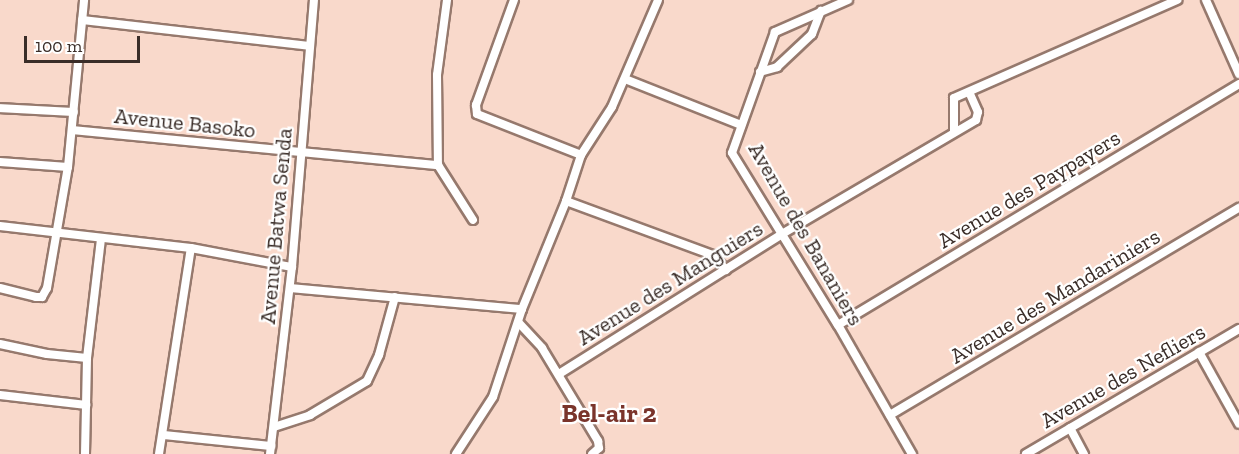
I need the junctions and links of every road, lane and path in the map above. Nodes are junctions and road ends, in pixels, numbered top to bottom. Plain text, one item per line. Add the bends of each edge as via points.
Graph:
1 (84, 0) edge
2 (314, 0) edge
3 (447, 0) edge
4 (514, 0) edge
5 (658, 0) edge
6 (848, 0) edge
7 (1177, 0) edge
8 (1206, 0) edge
9 (821, 11) junction
10 (82, 20) junction
11 (310, 46) junction
12 (760, 72) junction
13 (1239, 74) edge
14 (625, 80) junction
15 (1239, 84) edge
16 (969, 92) junction
17 (0, 108) edge
18 (74, 112) junction
19 (741, 125) junction
20 (72, 130) junction
21 (954, 132) junction
22 (302, 151) junction
23 (581, 155) junction
24 (0, 162) edge
25 (438, 165) junction
26 (68, 167) junction
27 (566, 201) junction
28 (1239, 208) edge
29 (472, 220) dead end
30 (0, 226) edge
31 (59, 233) junction
32 (782, 234) junction
33 (101, 239) junction
34 (191, 248) junction
35 (292, 267) junction
36 (726, 270) junction
37 (0, 288) edge
38 (290, 288) junction
39 (395, 297) junction
40 (522, 309) junction
41 (519, 323) junction
42 (838, 325) junction
43 (1239, 329) edge
44 (0, 344) edge
45 (1199, 352) junction
46 (87, 358) junction
47 (559, 374) junction
48 (0, 395) edge
49 (86, 405) junction
50 (890, 415) junction
51 (1239, 424) edge
52 (274, 427) junction
53 (1070, 428) junction
54 (163, 435) junction
55 (271, 450) edge
56 (85, 454) edge
57 (159, 454) edge
58 (456, 454) edge
59 (592, 454) edge
60 (912, 454) edge
61 (1026, 454) edge
62 (1084, 454) edge

1 - 10 street
2 - 11 street, Avenue Batwa Senda
3 - 25 street via 437,75
4 - 23 street via 476,105 477,114
5 - 14 street
6 - 9 street, Avenue des Bananiers
7 - 16 street
8 - 13 street
9 - 12 street via 814,31 777,67
9 - 12 street, Avenue des Bananiers via 775,32
10 - 11 street
10 - 18 street
11 - 22 street, Avenue Batwa Senda
12 - 19 street, Avenue des Bananiers
14 - 19 street
14 - 23 street via 604,123
15 - 42 street, Avenue des Paypayers
16 - 21 street via 954,99
16 - 21 street, Avenue des Manguiers via 979,116
17 - 18 street
18 - 20 street
19 - 32 street, Avenue des Bananiers via 732,153
20 - 22 street, Avenue Basoko
20 - 26 street
21 - 32 street, Avenue des Manguiers
22 - 25 street, Avenue Basoko
22 - 35 street, Avenue Batwa Senda
23 - 27 street
24 - 26 street
25 - 29 street
26 - 31 street
27 - 36 street via 713,255
27 - 40 street
28 - 50 street, Avenue des Mandariniers
30 - 31 street
31 - 33 street
31 - 37 street via 42,297
32 - 36 street, Avenue des Manguiers
32 - 42 street, Avenue des Bananiers
33 - 34 street
33 - 46 street
34 - 35 street
34 - 54 street
35 - 38 street, Avenue Batwa Senda
36 - 47 street, Avenue des Manguiers
38 - 39 street
38 - 52 street, Avenue Batwa Senda
39 - 40 street
39 - 52 street via 383,345 367,381 310,415
40 - 41 street
41 - 47 street
41 - 58 street via 494,397
42 - 50 street, Avenue des Bananiers
43 - 45 street, Avenue des Nefliers
44 - 46 street
45 - 51 street
45 - 53 street, Avenue des Nefliers
46 - 49 street
47 - 59 street via 600,444
48 - 49 street
49 - 56 street
50 - 60 street, Avenue des Bananiers
52 - 55 street, Avenue Batwa Senda
53 - 61 street, Avenue des Nefliers
53 - 62 street
54 - 55 street
54 - 57 street

